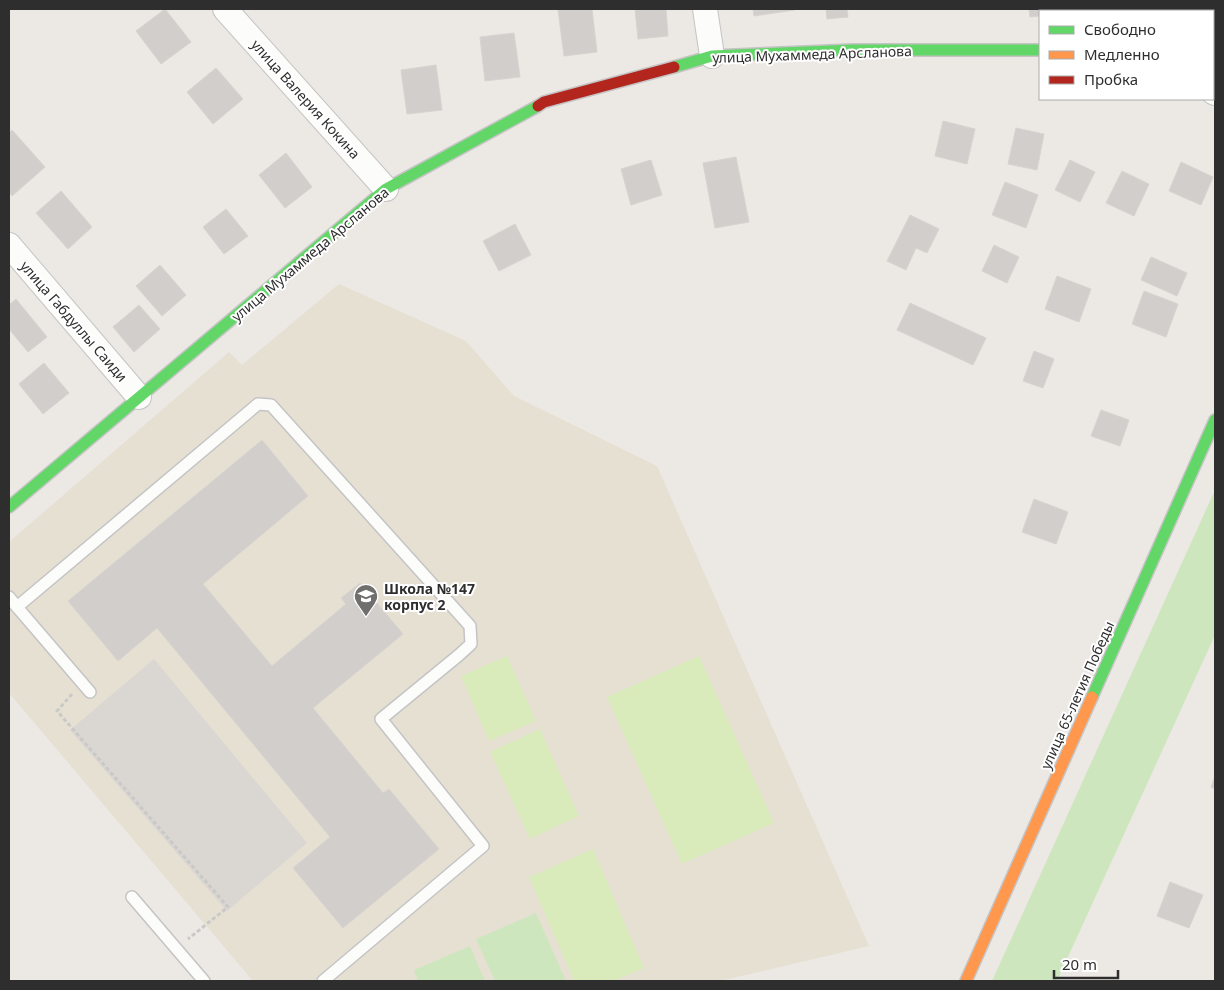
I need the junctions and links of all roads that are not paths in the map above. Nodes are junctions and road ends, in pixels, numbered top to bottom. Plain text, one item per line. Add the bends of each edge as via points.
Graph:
1 (225, 9) edge
2 (705, 9) edge
3 (1039, 50) edge
4 (712, 56) junction
5 (386, 189) junction
6 (9, 245) edge
7 (139, 397) junction
8 (1215, 420) edge
9 (9, 507) edge
10 (9, 597) edge
11 (17, 607) junction
12 (90, 692) dead end
13 (132, 897) dead end
14 (204, 981) edge
15 (323, 981) edge
16 (966, 981) edge

1 - 5 street, улица Валерия Кокина
2 - 4 street
3 - 4 street, улица Мухаммеда Арсланова via 853,50
4 - 5 street, улица Мухаммеда Арсланова via 544,102
5 - 7 street, улица Мухаммеда Арсланова
6 - 7 street, улица Габдуллы Саиди
7 - 9 street, улица Мухаммеда Арсланова
8 - 16 street, улица 65-летия Победы
10 - 11 lane
11 - 12 lane
11 - 15 lane via 258,404 271,405 470,626 471,644 381,720 484,846
13 - 14 lane

